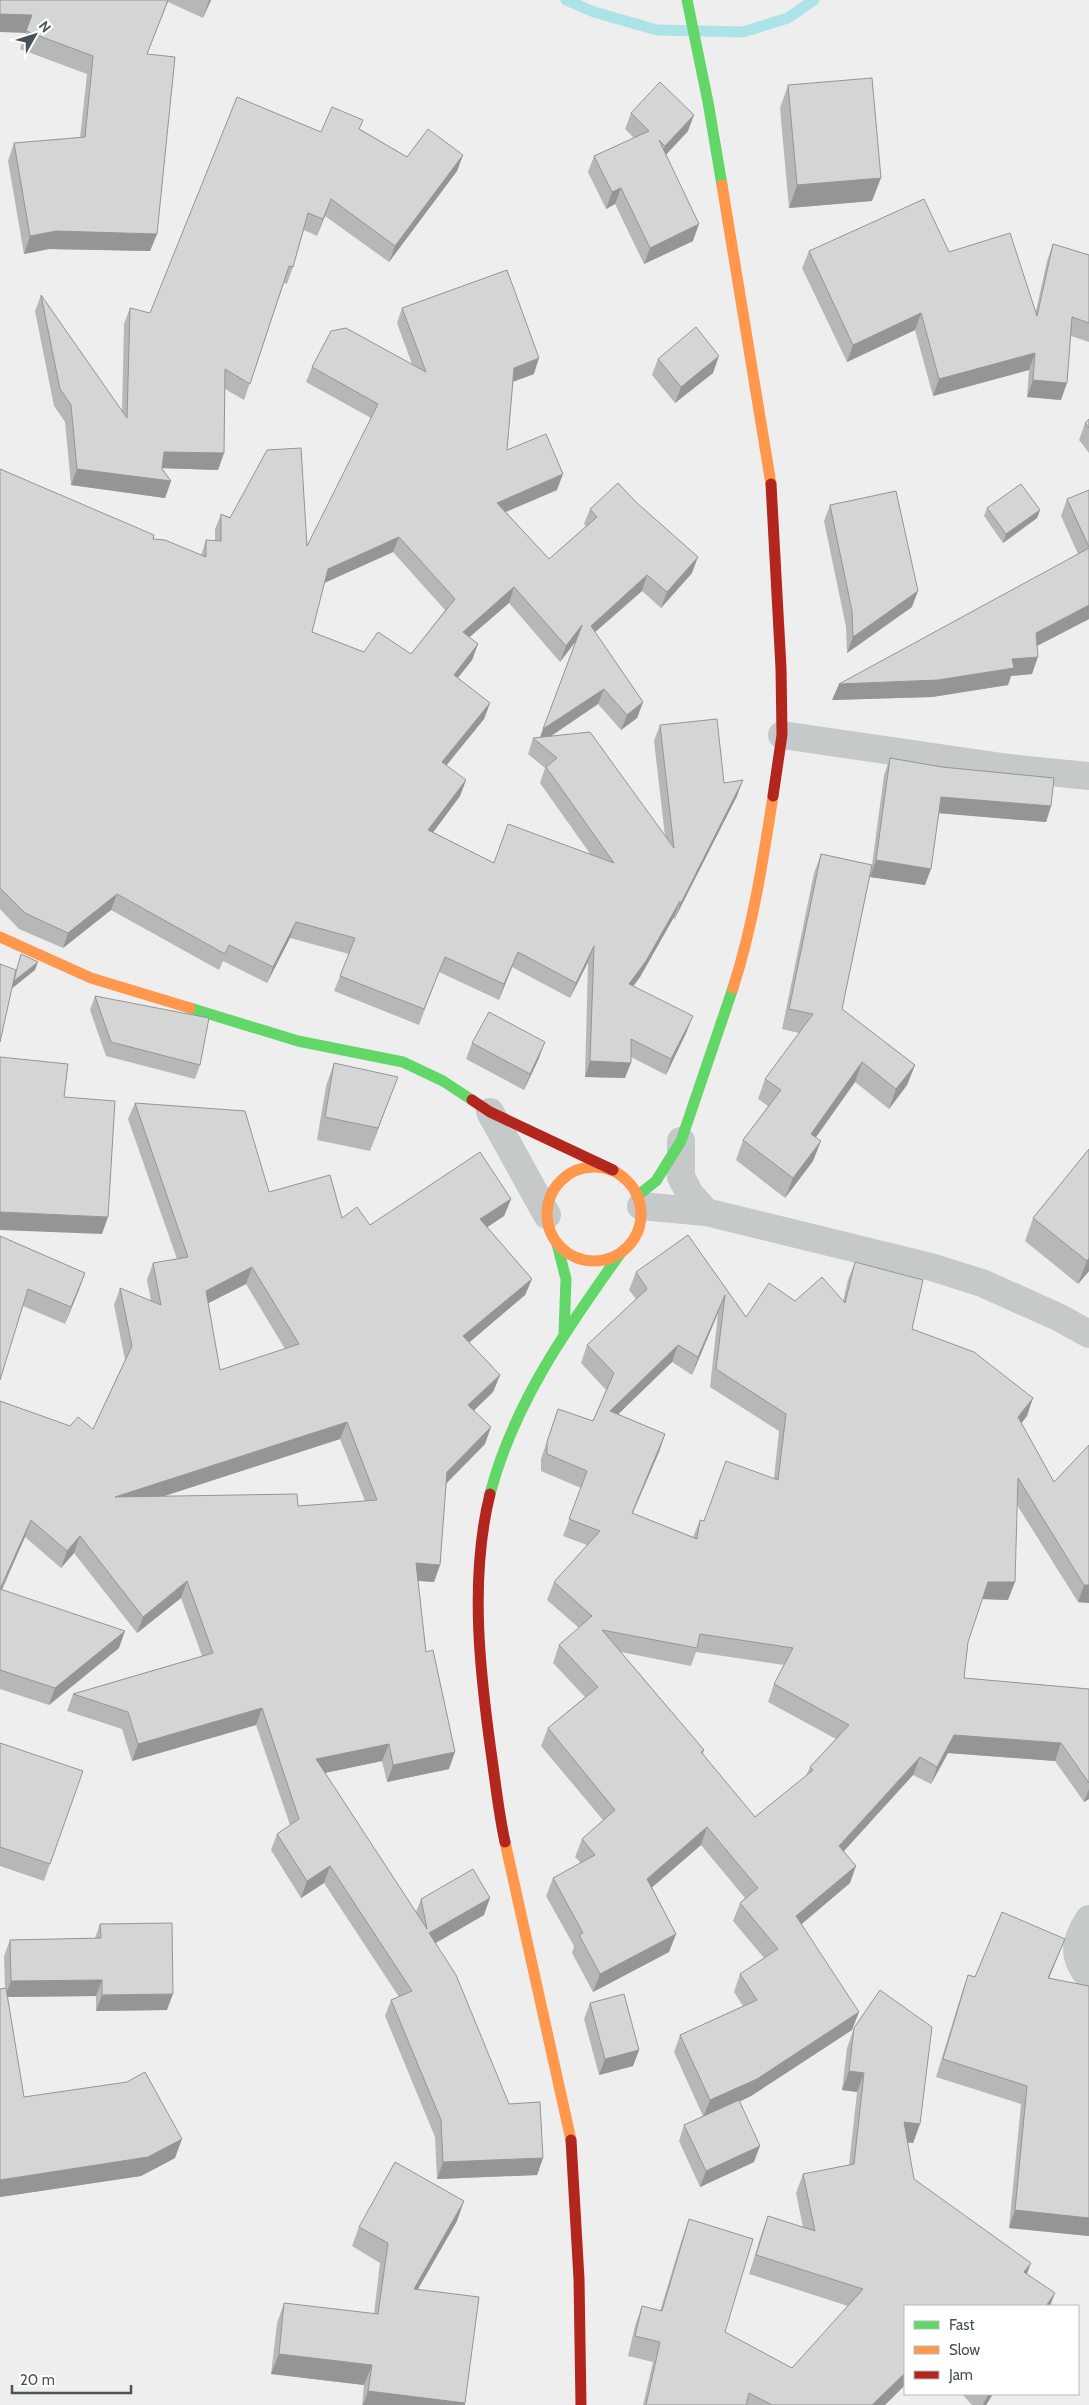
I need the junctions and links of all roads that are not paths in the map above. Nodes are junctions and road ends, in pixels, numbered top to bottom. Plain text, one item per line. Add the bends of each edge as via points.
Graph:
1 (688, 2) edge
2 (782, 735) junction
3 (1089, 776) edge
4 (0, 937) edge
5 (490, 1112) junction
6 (681, 1141) junction
7 (613, 1170) junction
8 (639, 1201) junction
9 (706, 1212) junction
10 (547, 1215) junction
11 (557, 1244) junction
12 (620, 1254) junction
13 (564, 1332) junction
14 (1089, 1334) edge
15 (1089, 1919) edge
16 (1089, 1977) edge
17 (581, 2405) edge

1 - 2 street via 708,102 771,487
2 - 3 street via 1009,768
2 - 6 street via 764,856 746,947
4 - 5 street via 91,978 298,1041 403,1062 443,1081
5 - 7 street
5 - 10 street
6 - 8 street
6 - 9 street via 680,1177
7 - 8 street via 626,1179
7 - 10 street via 598,1166 568,1174 556,1185 549,1199
8 - 9 street
8 - 12 street via 642,1222 637,1236
9 - 14 street via 931,1267 982,1283
10 - 11 street via 549,1230
11 - 12 street via 569,1255 584,1261 600,1262
11 - 13 street via 566,1279
12 - 13 street
13 - 17 street via 524,1404 496,1470 483,1522 479,1578 481,1682 503,1832 571,2130
15 - 16 street via 1077,1938 1077,1954

